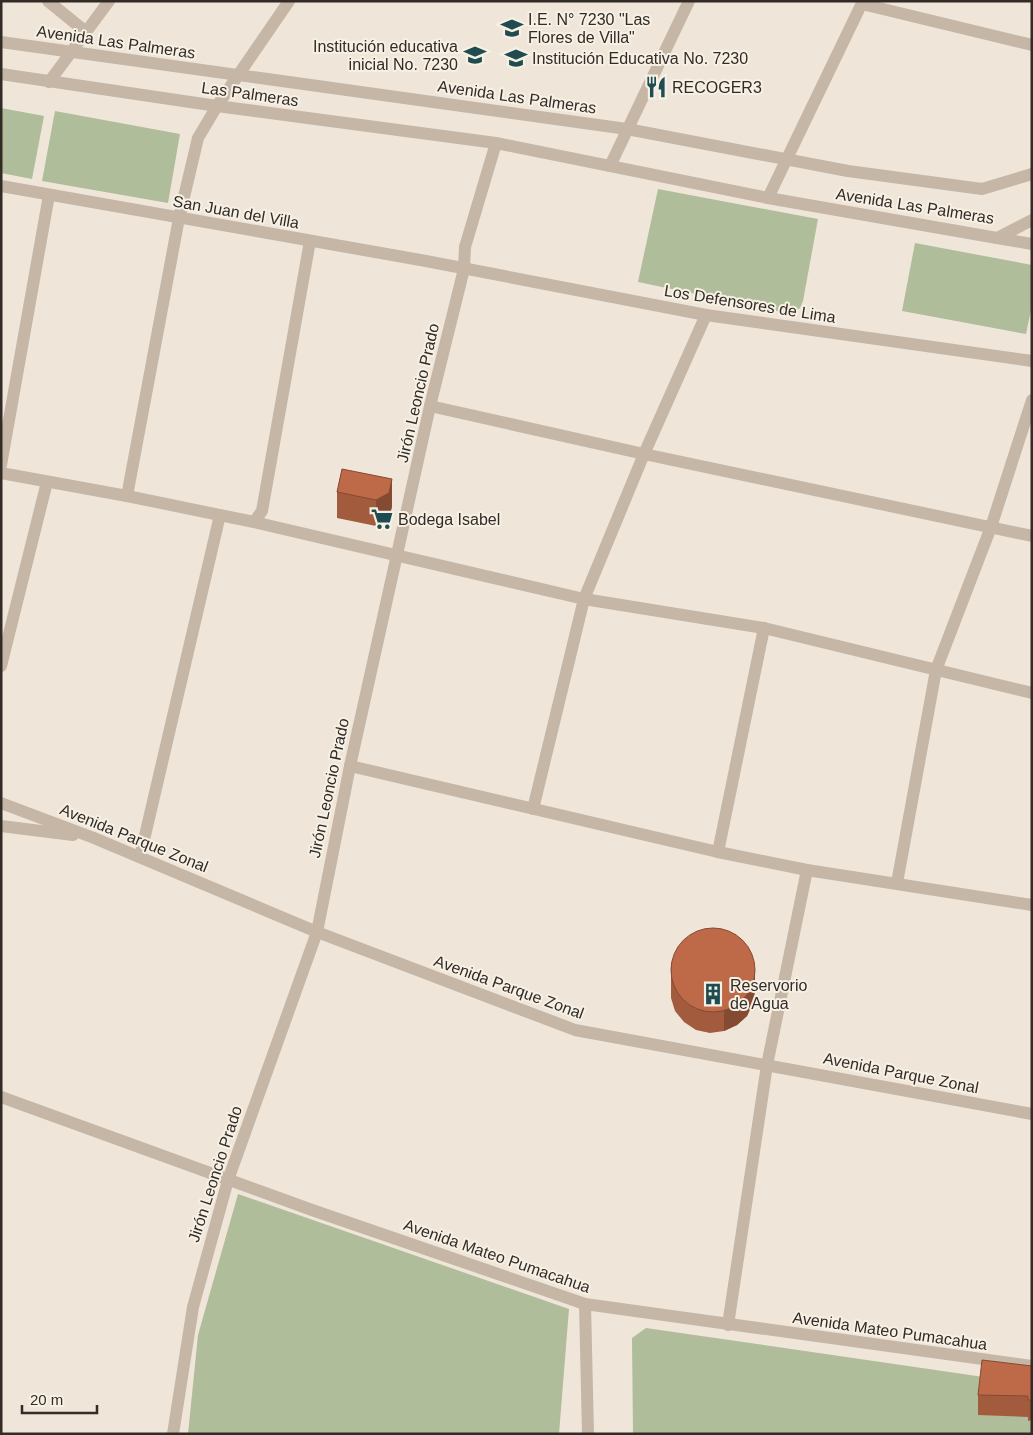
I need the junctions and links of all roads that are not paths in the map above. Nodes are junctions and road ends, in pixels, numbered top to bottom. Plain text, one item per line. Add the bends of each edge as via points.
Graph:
1 (48, 1) edge
2 (109, 1) edge
3 (288, 1) edge
4 (689, 1) edge
5 (863, 3) edge
6 (86, 32) junction
7 (1, 42) edge
8 (1032, 45) edge
9 (71, 53) junction
10 (1, 74) edge
11 (237, 76) junction
12 (49, 82) junction
13 (216, 106) junction
14 (628, 129) junction
15 (496, 143) junction
16 (787, 159) junction
17 (610, 166) junction
18 (1032, 174) edge
19 (1, 186) edge
20 (49, 195) junction
21 (768, 198) junction
22 (179, 218) junction
23 (1032, 220) edge
24 (997, 238) junction
25 (310, 241) junction
26 (1032, 244) edge
27 (464, 269) junction
28 (706, 315) junction
29 (1032, 361) edge
30 (1032, 400) edge
31 (430, 406) junction
32 (644, 454) junction
33 (1, 465) edge
34 (1, 473) edge
35 (47, 482) junction
36 (127, 496) junction
37 (220, 515) junction
38 (254, 522) junction
39 (991, 527) junction
40 (1032, 536) edge
41 (398, 555) junction
42 (584, 599) junction
43 (764, 628) junction
44 (1, 666) edge
45 (936, 670) junction
46 (1032, 693) edge
47 (350, 766) junction
48 (1, 803) edge
49 (532, 809) junction
50 (1, 826) edge
51 (94, 838) junction
52 (718, 852) junction
53 (140, 857) junction
54 (807, 870) junction
55 (897, 884) junction
56 (1032, 905) edge
57 (316, 932) junction
58 (767, 1065) junction
59 (1, 1097) edge
60 (1032, 1114) edge
61 (228, 1180) junction
62 (585, 1304) junction
63 (728, 1325) junction
64 (1032, 1366) edge
65 (174, 1434) edge
66 (588, 1434) edge

1 - 6 street
2 - 6 street
3 - 11 street
4 - 14 street
5 - 8 street
5 - 16 street
6 - 9 street
7 - 9 street, Avenida Las Palmeras
9 - 11 street, Avenida Las Palmeras
9 - 12 street
10 - 12 street, Las Palmeras
11 - 13 street
11 - 14 street, Avenida Las Palmeras
12 - 13 street, Las Palmeras
13 - 15 street, Las Palmeras
13 - 22 street via 198,138
14 - 16 street, Avenida Las Palmeras
14 - 17 street
15 - 17 street, Avenida Las Palmeras
15 - 27 street, Jirón Leoncio Prado via 465,247
16 - 18 street, Avenida Las Palmeras via 982,189
16 - 21 street
17 - 21 street, Avenida Las Palmeras
19 - 20 street, San Juan del Villa
20 - 22 street, San Juan del Villa
20 - 33 street
21 - 24 street, Avenida Las Palmeras
22 - 25 street, San Juan del Villa
22 - 36 street
23 - 24 street, Avenida Las Palmeras
24 - 26 street
25 - 27 street, San Juan del Villa
25 - 38 street via 262,511
27 - 28 street, Los Defensores de Lima
27 - 31 street, Jirón Leoncio Prado
28 - 29 street, Los Defensores de Lima
28 - 32 street
30 - 39 street
31 - 32 street
31 - 41 street, Jirón Leoncio Prado
32 - 39 street
32 - 42 street
34 - 35 street
35 - 36 street
35 - 44 street
36 - 37 street
37 - 38 street
37 - 53 street
38 - 41 street
39 - 40 street
39 - 45 street
41 - 42 street
41 - 47 street, Jirón Leoncio Prado
42 - 43 street
42 - 49 street
43 - 45 street
43 - 52 street
45 - 46 street
45 - 55 street
47 - 49 street
47 - 57 street, Jirón Leoncio Prado
48 - 51 street, Avenida Parque Zonal
49 - 52 street
50 - 51 street
51 - 53 street, Avenida Parque Zonal
52 - 54 street
53 - 57 street, Avenida Parque Zonal
54 - 55 street
54 - 58 street
55 - 56 street
57 - 58 street, Avenida Parque Zonal via 575,1030
57 - 61 street, Jirón Leoncio Prado
58 - 60 street, Avenida Parque Zonal
58 - 63 street
59 - 61 street, Avenida Mateo Pumacahua
61 - 62 street, Avenida Mateo Pumacahua
61 - 65 street, Jirón Leoncio Prado via 193,1307
62 - 63 street, Avenida Mateo Pumacahua
62 - 66 street
63 - 64 street, Avenida Mateo Pumacahua

